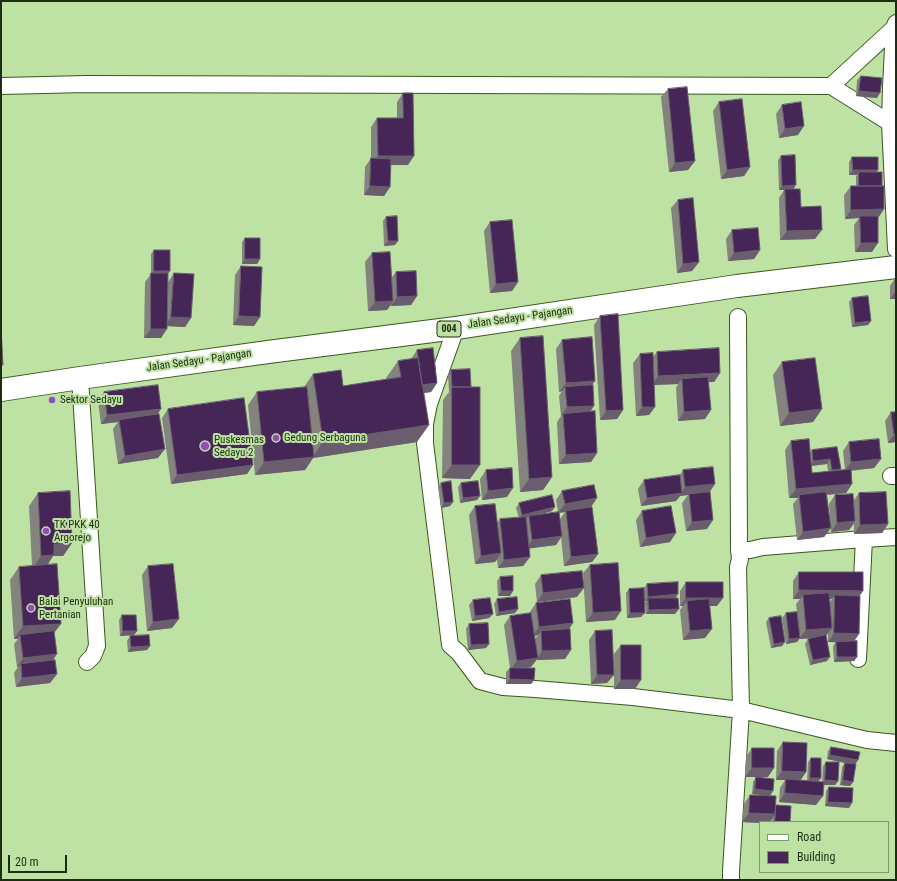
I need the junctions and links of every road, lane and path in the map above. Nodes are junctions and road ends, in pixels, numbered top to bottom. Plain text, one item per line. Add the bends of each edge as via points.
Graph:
1 (895, 25) edge
2 (1, 86) edge
3 (831, 86) junction
4 (890, 123) junction
5 (896, 249) edge
6 (896, 267) edge
7 (738, 317) dead end
8 (456, 328) junction
9 (80, 378) junction
10 (1, 390) edge
11 (896, 537) edge
12 (864, 539) junction
13 (739, 550) junction
14 (858, 659) edge
15 (87, 662) dead end
16 (741, 710) junction
17 (896, 743) edge
18 (732, 880) edge

1 - 3 street
1 - 4 street
2 - 3 street
3 - 4 street
4 - 5 street
6 - 8 main road, Jalan Sedayu - Pajangan / 004 via 736,286
7 - 13 street
8 - 9 main road, Jalan Sedayu - Pajangan / 004
8 - 16 street via 429,404 425,424 425,443 450,645 459,652 480,681 503,687 633,697
9 - 10 main road, Jalan Sedayu - Pajangan / 004
9 - 15 street via 97,646 94,656
11 - 12 street
12 - 13 street
12 - 14 street
13 - 16 street
16 - 17 street via 867,740
16 - 18 street

